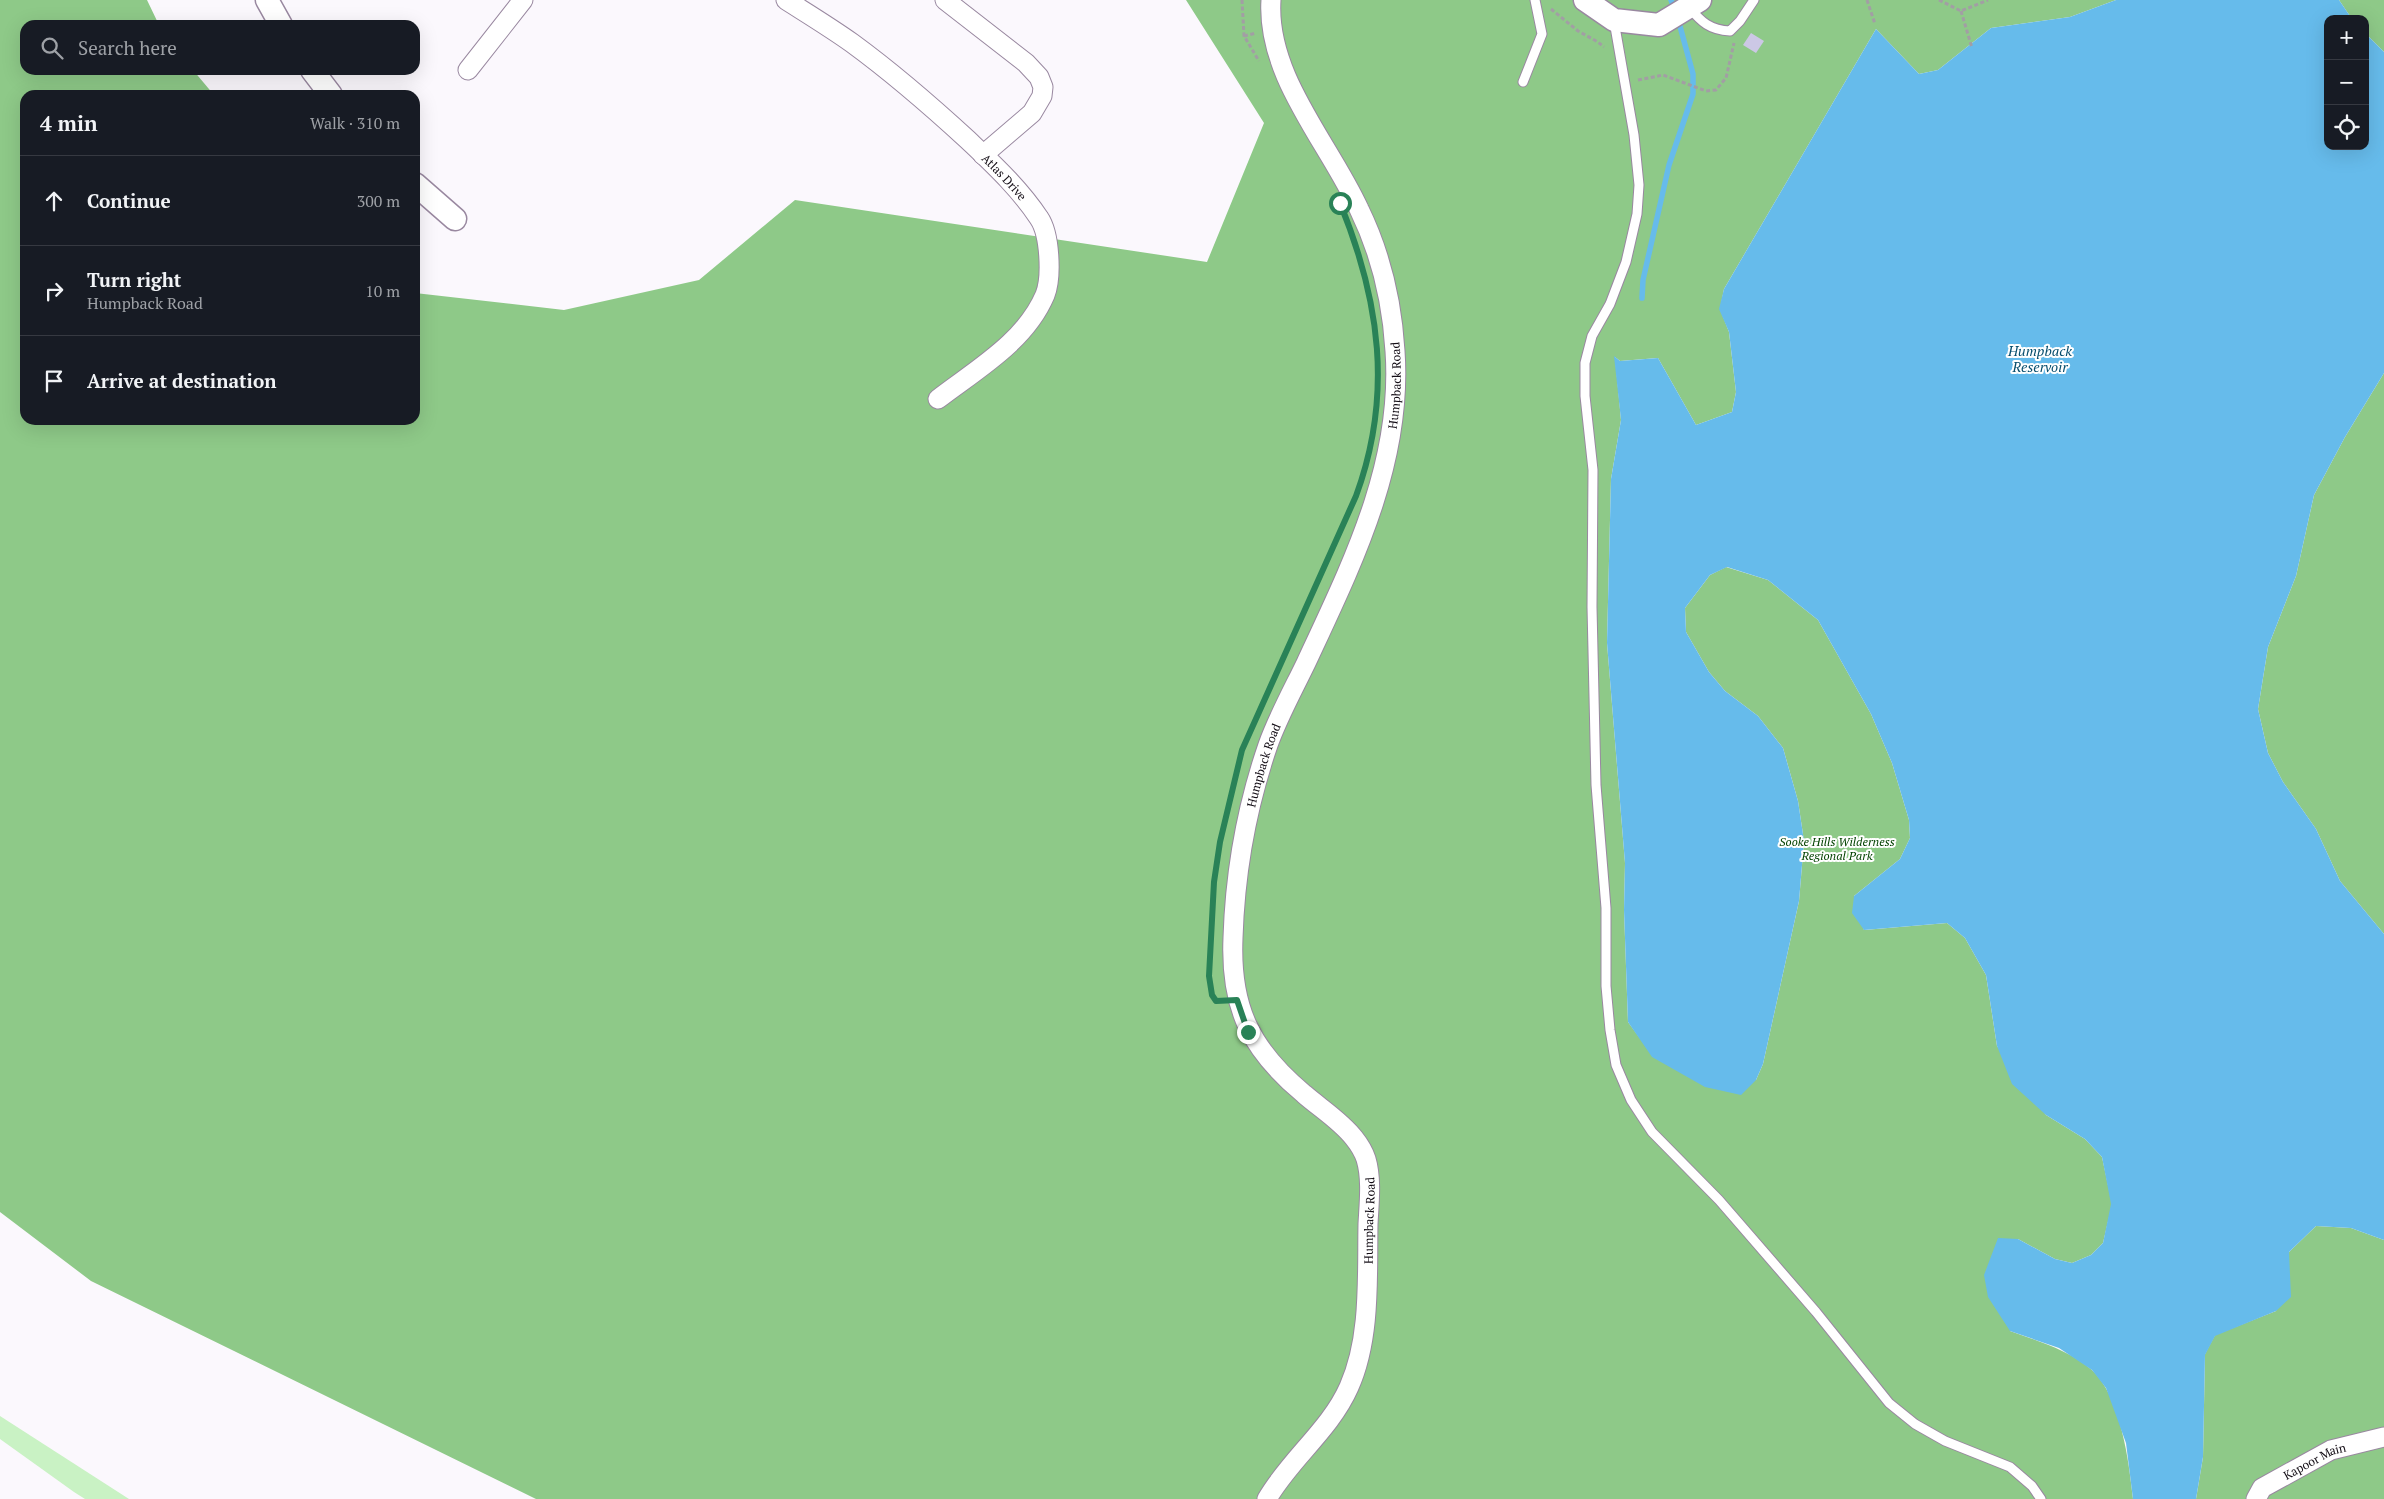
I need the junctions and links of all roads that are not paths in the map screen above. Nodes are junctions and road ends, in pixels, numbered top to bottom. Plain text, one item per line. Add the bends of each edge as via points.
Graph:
1 (268, 0) edge
2 (786, 0) edge
3 (945, 0) edge
4 (1271, 0) edge
5 (1535, 0) edge
6 (1585, 0) edge
7 (1754, 0) edge
8 (521, 1) edge
9 (1694, 4) edge
10 (278, 20) edge
11 (1614, 20) junction
12 (468, 70) dead end
13 (316, 75) edge
14 (1523, 82) dead end
15 (327, 90) edge
16 (983, 155) junction
17 (420, 190) edge
18 (455, 219) dead end
19 (938, 399) dead end
20 (2384, 1437) edge
21 (1267, 1499) edge
22 (2041, 1499) edge
23 (2256, 1499) edge

1 - 10 street
2 - 16 street, Atlas Drive via 851,42 891,73
3 - 16 street via 1026,64 1039,77 1043,87 1042,96 1032,113
4 - 21 street, Humpback Road via 1274,40 1284,70 1303,110 1358,205 1377,251 1389,294 1397,388 1393,429 1369,519 1351,567 1269,742 1257,781 1236,886 1233,980 1248,1032 1278,1072 1354,1137 1366,1159 1369,1184 1364,1320 1352,1379 1332,1416 1277,1481
5 - 14 lane via 1542,34
6 - 11 street
7 - 9 lane via 1730,31 1702,23
8 - 12 street
9 - 11 street via 1659,25
11 - 22 lane via 1639,184 1637,214 1626,262 1610,304 1592,336 1585,363 1585,396 1594,470 1592,607 1596,785 1606,908 1606,986 1616,1065 1631,1100 1652,1132 1737,1220 1889,1403 1915,1424 1945,1441 2010,1467 2032,1486
13 - 15 street
16 - 19 street, Atlas Drive via 998,168 1040,219 1047,239 1050,265 1046,293 1034,317 1018,336
17 - 18 street
20 - 23 street, Kapoor Main via 2331,1450 2262,1488

